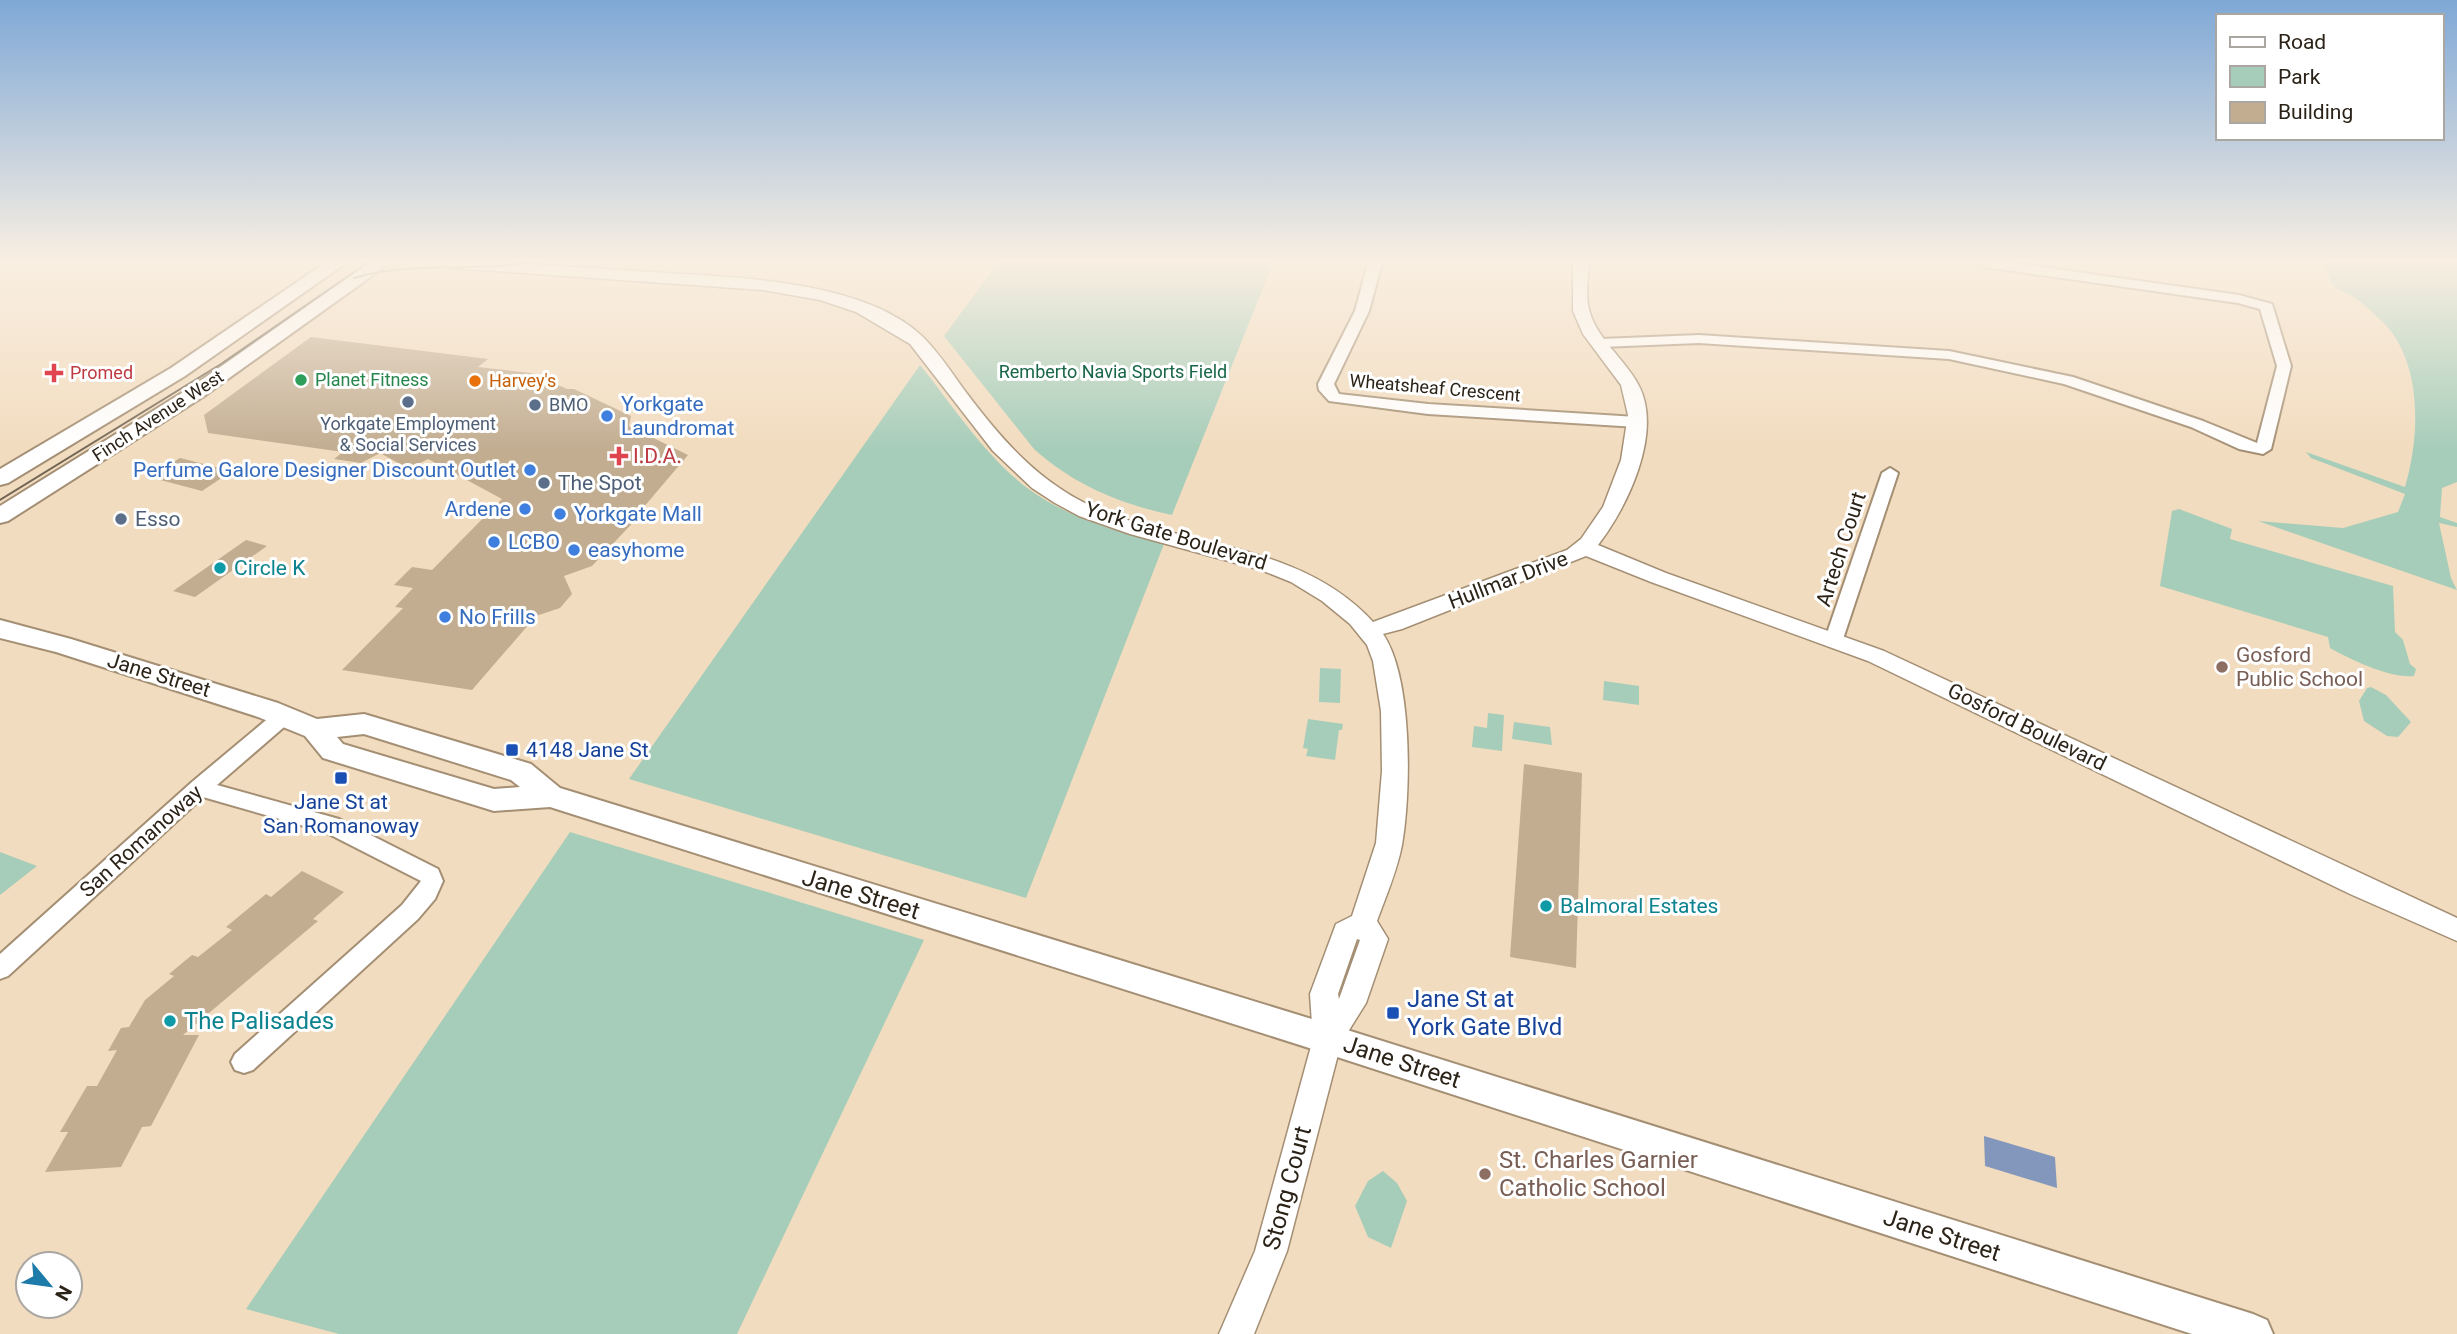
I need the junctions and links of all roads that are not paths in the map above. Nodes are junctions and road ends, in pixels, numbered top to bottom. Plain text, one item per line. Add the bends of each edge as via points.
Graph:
1 (246, 325) edge
2 (292, 325) edge
3 (895, 325) edge
4 (1355, 325) edge
5 (1587, 325) edge
6 (2272, 325) edge
7 (1601, 343) junction
8 (1637, 422) junction
9 (1890, 473) dead end
10 (0, 478) edge
11 (0, 516) edge
12 (1587, 548) junction
13 (0, 629) edge
14 (1369, 630) junction
15 (1834, 639) junction
16 (284, 716) junction
17 (316, 729) junction
18 (452, 751) junction
19 (425, 778) junction
20 (199, 788) junction
21 (550, 796) junction
22 (2457, 930) edge
23 (0, 969) edge
24 (1328, 1039) junction
25 (244, 1062) dead end
26 (1236, 1334) edge
27 (2253, 1334) edge

1 - 10 main road, Finch Avenue West via 178,372
2 - 11 main road, Finch Avenue West via 197,392
3 - 14 street, York Gate Boulevard via 916,340 1005,455 1062,499 1133,528 1295,575 1330,596
4 - 8 street, Wheatsheaf Crescent via 1326,384 1334,398 1428,409
5 - 7 street, Hullmar Drive
6 - 7 street via 2284,366 2263,449 2068,380 1975,360 1699,339
7 - 8 street, Hullmar Drive via 1635,396
8 - 12 street, Hullmar Drive via 1616,499
9 - 15 street, Artech Court
12 - 14 street, Hullmar Drive
12 - 15 street, Gosford Boulevard via 1690,591
13 - 16 main road, Jane Street
14 - 24 street, York Gate Boulevard via 1380,646 1391,680 1389,844 1363,923 1374,939 1352,1003
15 - 22 street, Gosford Boulevard
16 - 17 main road, Jane Street
16 - 20 street, San Romanoway
17 - 18 main road, Jane Street via 363,724
17 - 19 main road, Jane Street via 333,751
18 - 19 main road
18 - 21 main road, Jane Street via 522,772
19 - 21 main road, Jane Street via 494,800
20 - 23 street, San Romanoway
20 - 25 street via 331,825 430,875 432,881 410,912
21 - 24 main road, Jane Street
24 - 26 street, Stong Court via 1271,1251
24 - 27 main road, Jane Street

